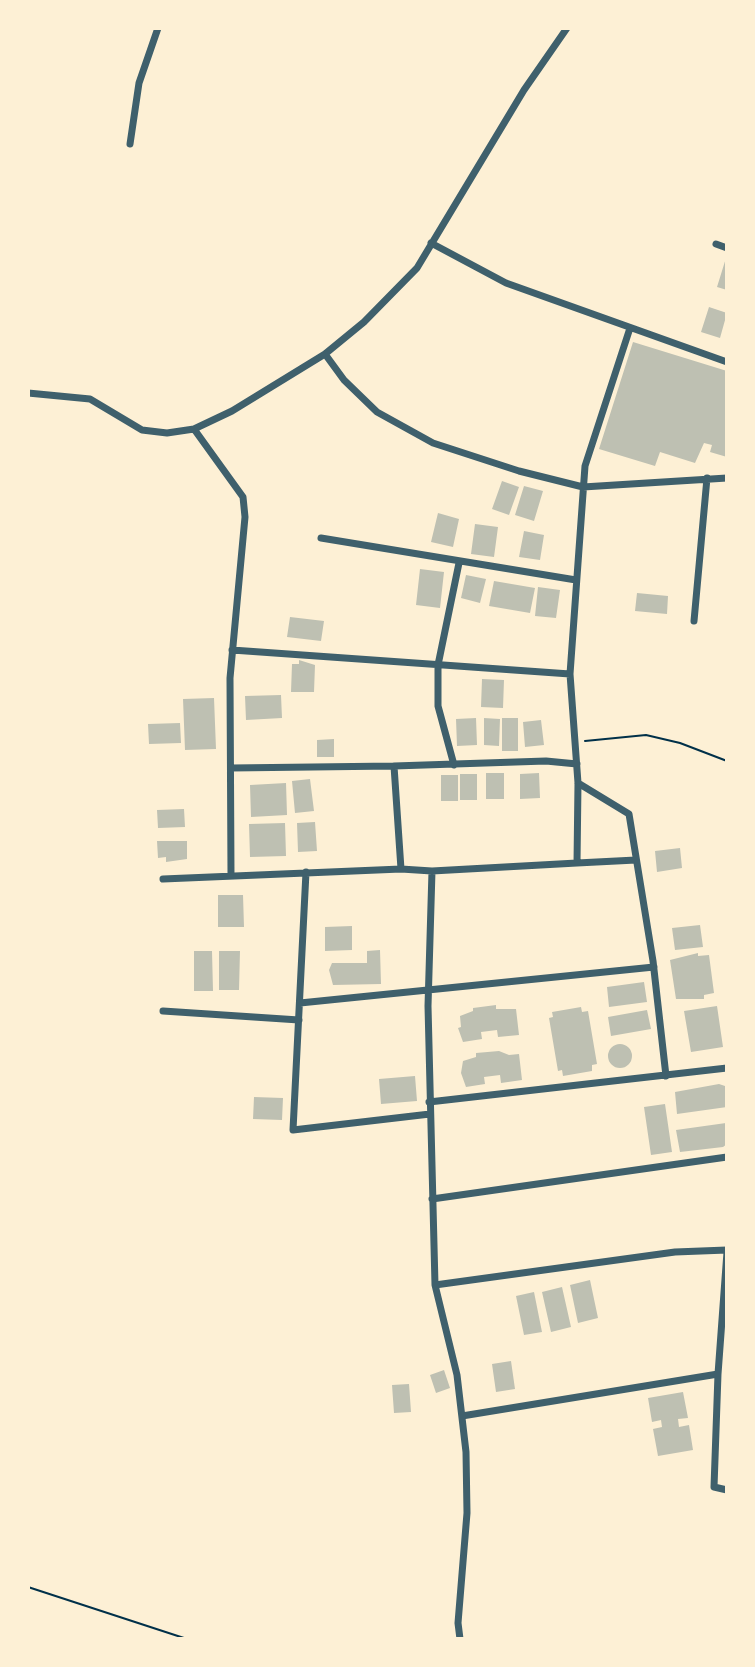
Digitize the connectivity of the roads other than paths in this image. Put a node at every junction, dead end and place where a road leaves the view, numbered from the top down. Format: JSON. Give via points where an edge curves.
{"nodes":[{"id":1,"x":158,"y":28,"type":"edge"},
{"id":2,"x":567,"y":28,"type":"edge"},
{"id":3,"x":130,"y":144,"type":"dead end"},
{"id":4,"x":431,"y":243,"type":"junction"},
{"id":5,"x":716,"y":244,"type":"dead end"},
{"id":6,"x":727,"y":248,"type":"edge"},
{"id":7,"x":630,"y":328,"type":"junction"},
{"id":8,"x":325,"y":354,"type":"junction"},
{"id":9,"x":727,"y":362,"type":"edge"},
{"id":10,"x":28,"y":393,"type":"edge"},
{"id":11,"x":194,"y":429,"type":"junction"},
{"id":12,"x":707,"y":478,"type":"junction"},
{"id":13,"x":727,"y":478,"type":"edge"},
{"id":14,"x":583,"y":487,"type":"junction"},
{"id":15,"x":321,"y":538,"type":"dead end"},
{"id":16,"x":459,"y":563,"type":"junction"},
{"id":17,"x":576,"y":580,"type":"junction"},
{"id":18,"x":694,"y":621,"type":"dead end"},
{"id":19,"x":232,"y":650,"type":"junction"},
{"id":20,"x":438,"y":665,"type":"junction"},
{"id":21,"x":570,"y":674,"type":"junction"},
{"id":22,"x":577,"y":764,"type":"junction"},
{"id":23,"x":454,"y":765,"type":"junction"},
{"id":24,"x":394,"y":766,"type":"junction"},
{"id":25,"x":231,"y":768,"type":"junction"},
{"id":26,"x":578,"y":783,"type":"junction"},
{"id":27,"x":636,"y":860,"type":"junction"},
{"id":28,"x":577,"y":863,"type":"junction"},
{"id":29,"x":401,"y":869,"type":"junction"},
{"id":30,"x":432,"y":871,"type":"junction"},
{"id":31,"x":306,"y":872,"type":"junction"},
{"id":32,"x":231,"y":875,"type":"junction"},
{"id":33,"x":163,"y":879,"type":"dead end"},
{"id":34,"x":654,"y":967,"type":"junction"},
{"id":35,"x":428,"y":990,"type":"junction"},
{"id":36,"x":300,"y":1003,"type":"junction"},
{"id":37,"x":163,"y":1011,"type":"dead end"},
{"id":38,"x":299,"y":1020,"type":"junction"},
{"id":39,"x":727,"y":1068,"type":"edge"},
{"id":40,"x":666,"y":1076,"type":"junction"},
{"id":41,"x":429,"y":1102,"type":"junction"},
{"id":42,"x":430,"y":1114,"type":"junction"},
{"id":43,"x":727,"y":1157,"type":"edge"},
{"id":44,"x":432,"y":1199,"type":"junction"},
{"id":45,"x":727,"y":1251,"type":"edge"},
{"id":46,"x":435,"y":1285,"type":"junction"},
{"id":47,"x":718,"y":1374,"type":"junction"},
{"id":48,"x":462,"y":1416,"type":"junction"},
{"id":49,"x":727,"y":1490,"type":"edge"},
{"id":50,"x":460,"y":1639,"type":"edge"}],
"edges":[{"from":1,"to":3,"type":"street","via":[[139,83]]},
{"from":2,"to":4,"type":"street"},
{"from":4,"to":7,"type":"street","via":[[506,283]]},
{"from":4,"to":8,"type":"street","via":[[417,268]]},
{"from":5,"to":6,"type":"street"},
{"from":7,"to":9,"type":"street"},
{"from":7,"to":14,"type":"street","via":[[585,466]]},
{"from":8,"to":11,"type":"street"},
{"from":8,"to":14,"type":"street","via":[[377,412],[433,443]]},
{"from":10,"to":11,"type":"street","via":[[90,399],[142,430]]},
{"from":11,"to":19,"type":"street","via":[[243,497]]},
{"from":12,"to":13,"type":"street"},
{"from":12,"to":14,"type":"street"},
{"from":12,"to":18,"type":"street"},
{"from":14,"to":17,"type":"street"},
{"from":15,"to":16,"type":"street"},
{"from":16,"to":17,"type":"street"},
{"from":16,"to":20,"type":"street"},
{"from":17,"to":21,"type":"street"},
{"from":19,"to":20,"type":"street"},
{"from":19,"to":25,"type":"street"},
{"from":20,"to":21,"type":"street"},
{"from":20,"to":23,"type":"street","via":[[438,706]]},
{"from":21,"to":22,"type":"street"},
{"from":22,"to":23,"type":"street"},
{"from":22,"to":26,"type":"street"},
{"from":23,"to":24,"type":"street"},
{"from":24,"to":25,"type":"street"},
{"from":24,"to":29,"type":"street"},
{"from":25,"to":32,"type":"street"},
{"from":26,"to":27,"type":"street","via":[[629,814]]},
{"from":26,"to":28,"type":"street"},
{"from":27,"to":28,"type":"street"},
{"from":27,"to":34,"type":"street"},
{"from":28,"to":30,"type":"street"},
{"from":29,"to":30,"type":"street"},
{"from":29,"to":31,"type":"street"},
{"from":30,"to":35,"type":"street"},
{"from":31,"to":32,"type":"street"},
{"from":31,"to":36,"type":"street"},
{"from":32,"to":33,"type":"street"},
{"from":34,"to":35,"type":"street"},
{"from":34,"to":40,"type":"street"},
{"from":35,"to":36,"type":"street"},
{"from":35,"to":41,"type":"street"},
{"from":36,"to":38,"type":"street"},
{"from":37,"to":38,"type":"street"},
{"from":38,"to":42,"type":"street","via":[[293,1130]]},
{"from":39,"to":40,"type":"street"},
{"from":40,"to":41,"type":"street"},
{"from":41,"to":42,"type":"street"},
{"from":42,"to":44,"type":"street"},
{"from":43,"to":44,"type":"street"},
{"from":44,"to":46,"type":"street"},
{"from":45,"to":46,"type":"street","via":[[675,1252]]},
{"from":45,"to":47,"type":"street"},
{"from":46,"to":48,"type":"street"},
{"from":47,"to":48,"type":"street"},
{"from":47,"to":49,"type":"street","via":[[714,1487]]},
{"from":48,"to":50,"type":"street","via":[[467,1513]]}]}
